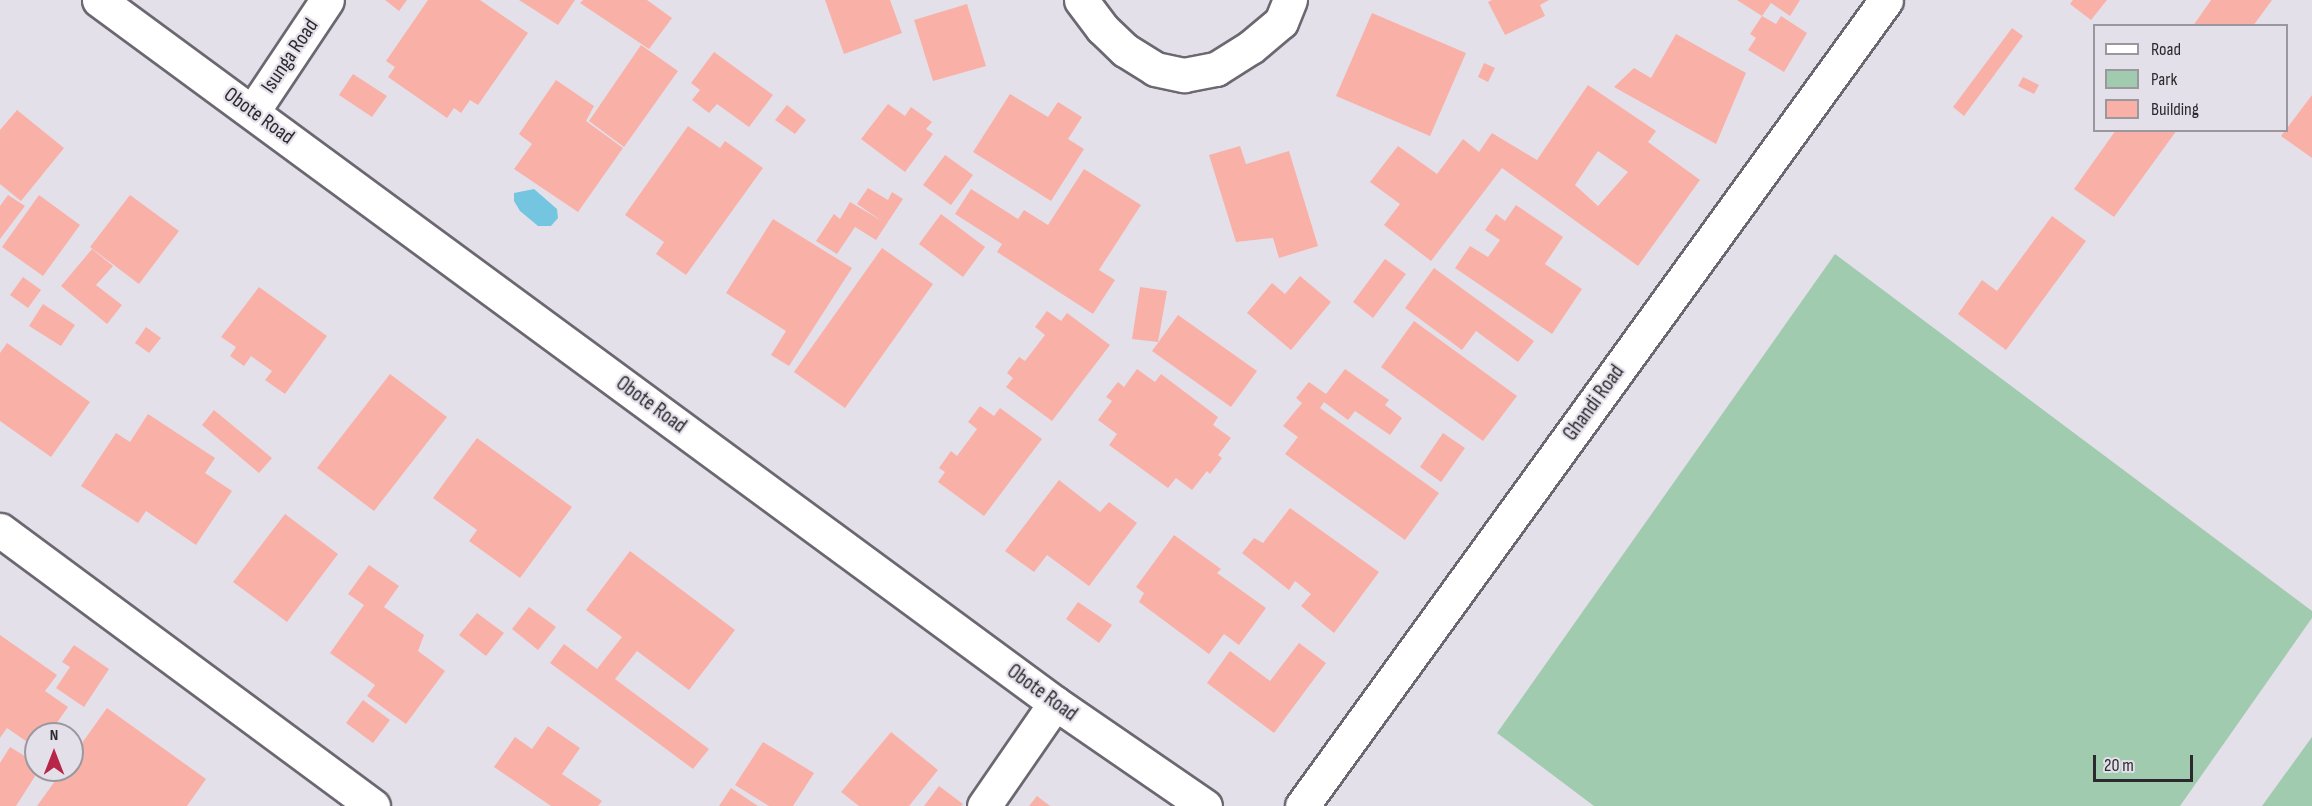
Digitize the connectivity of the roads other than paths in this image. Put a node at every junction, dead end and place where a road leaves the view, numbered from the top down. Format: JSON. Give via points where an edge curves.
{"nodes":[{"id":1,"x":99,"y":0,"type":"edge"},
{"id":2,"x":327,"y":0,"type":"edge"},
{"id":3,"x":1081,"y":0,"type":"edge"},
{"id":4,"x":1290,"y":0,"type":"edge"},
{"id":5,"x":1886,"y":0,"type":"edge"},
{"id":6,"x":253,"y":111,"type":"junction"},
{"id":7,"x":0,"y":530,"type":"edge"},
{"id":8,"x":1055,"y":704,"type":"junction"},
{"id":9,"x":374,"y":806,"type":"edge"},
{"id":10,"x":984,"y":806,"type":"edge"},
{"id":11,"x":1205,"y":806,"type":"edge"},
{"id":12,"x":1302,"y":806,"type":"edge"}],
"edges":[{"from":1,"to":6,"type":"street","name":"Obote Road"},
{"from":2,"to":6,"type":"street","name":"Isunga Road"},
{"from":3,"to":4,"type":"street","via":[[1125,50],[1155,69],[1184,75],[1216,69],[1251,47],[1281,22]]},
{"from":5,"to":12,"type":"street","name":"Ghandi Road"},
{"from":6,"to":8,"type":"street","name":"Obote Road"},
{"from":7,"to":9,"type":"street"},
{"from":8,"to":10,"type":"street"},
{"from":8,"to":11,"type":"street","name":"Obote Road"}]}
